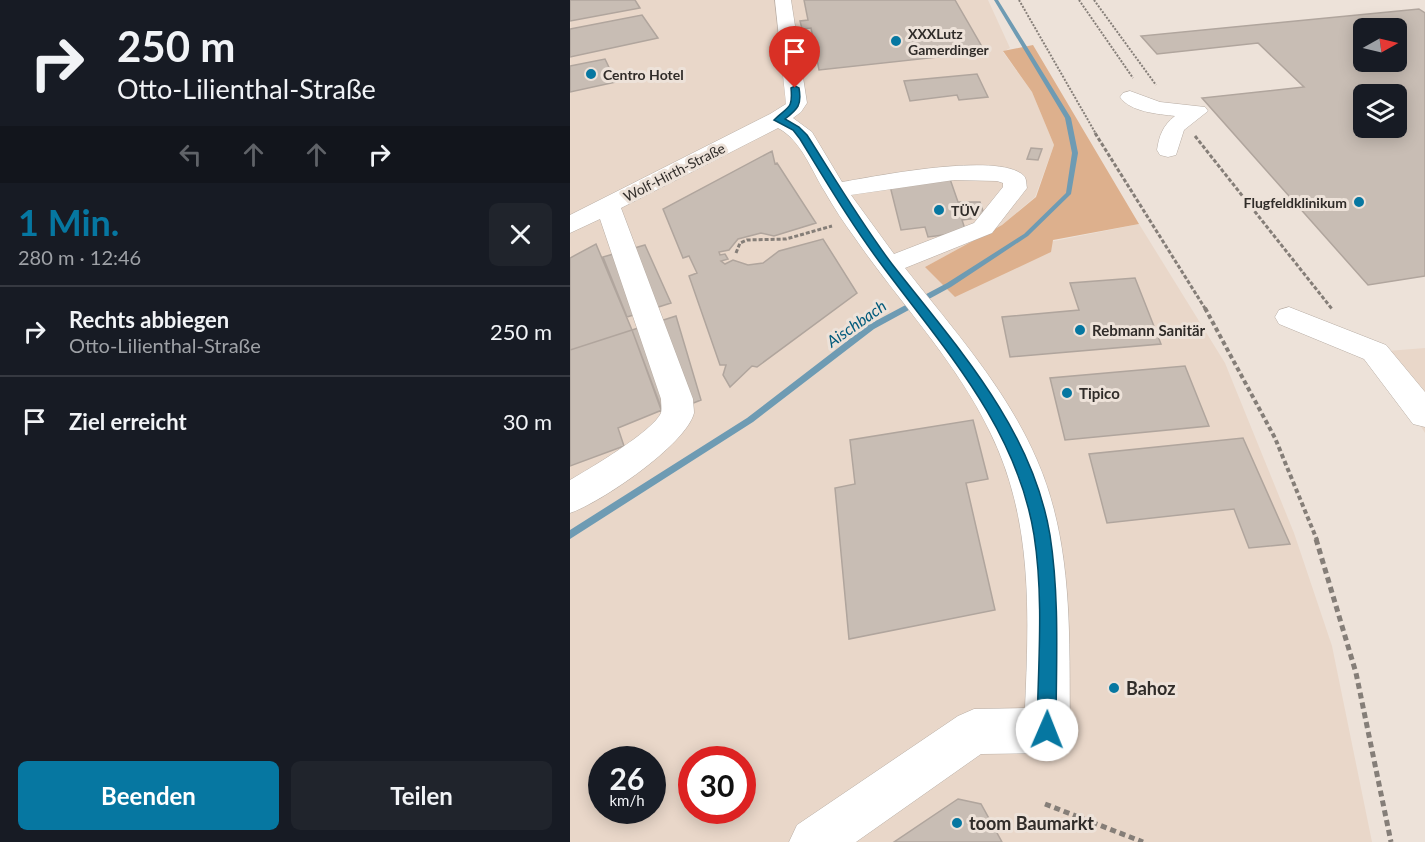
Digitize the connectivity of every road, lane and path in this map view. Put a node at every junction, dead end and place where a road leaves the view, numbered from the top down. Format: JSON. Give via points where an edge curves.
{"nodes":[{"id":1,"x":783,"y":0,"type":"edge"},
{"id":2,"x":1019,"y":0,"type":"edge"},
{"id":3,"x":1079,"y":0,"type":"edge"},
{"id":4,"x":1094,"y":0,"type":"edge"},
{"id":5,"x":1146,"y":84,"type":"dead end"},
{"id":6,"x":1133,"y":89,"type":"joint"},
{"id":7,"x":778,"y":120,"type":"junction"},
{"id":8,"x":1182,"y":120,"type":"junction"},
{"id":9,"x":1168,"y":150,"type":"dead end"},
{"id":10,"x":1017,"y":177,"type":"junction"},
{"id":11,"x":951,"y":183,"type":"dead end"},
{"id":12,"x":891,"y":191,"type":"dead end"},
{"id":13,"x":838,"y":194,"type":"junction"},
{"id":14,"x":608,"y":206,"type":"junction"},
{"id":15,"x":570,"y":225,"type":"edge"},
{"id":16,"x":822,"y":228,"type":"dead end"},
{"id":17,"x":736,"y":253,"type":"dead end"},
{"id":18,"x":888,"y":265,"type":"junction"},
{"id":19,"x":1354,"y":340,"type":"junction"},
{"id":20,"x":1425,"y":405,"type":"edge"},
{"id":21,"x":1425,"y":415,"type":"edge"},
{"id":22,"x":570,"y":498,"type":"edge"},
{"id":23,"x":1045,"y":804,"type":"dead end"},
{"id":24,"x":814,"y":842,"type":"edge"},
{"id":25,"x":1143,"y":842,"type":"edge"},
{"id":26,"x":1391,"y":842,"type":"edge"}],
"edges":[{"from":1,"to":7,"type":"street","via":[[806,87],[794,108]]},
{"from":2,"to":26,"type":"path","via":[[1044,50],[1235,360],[1296,486],[1328,574],[1356,675]]},
{"from":3,"to":6,"type":"path","via":[[1128,74]]},
{"from":4,"to":5,"type":"path","via":[[1157,87]]},
{"from":6,"to":8,"type":"street","via":[[1156,108],[1198,111]]},
{"from":7,"to":13,"type":"street","via":[[804,137]]},
{"from":7,"to":14,"type":"street","name":"Wolf-Hirth-Straße"},
{"from":8,"to":9,"type":"street","via":[[1170,134]]},
{"from":8,"to":19,"type":"path"},
{"from":10,"to":11,"type":"street"},
{"from":10,"to":13,"type":"street","via":[[961,172]]},
{"from":10,"to":18,"type":"street","via":[[983,228]]},
{"from":12,"to":13,"type":"street"},
{"from":13,"to":18,"type":"street"},
{"from":14,"to":15,"type":"street","name":"Wolf-Hirth-Straße"},
{"from":14,"to":22,"type":"street","via":[[677,399],[677,413],[668,428],[608,477]]},
{"from":16,"to":17,"type":"path","via":[[786,238],[747,240],[740,243]]},
{"from":18,"to":24,"type":"street","via":[[976,381],[1003,424],[1031,490],[1042,534],[1047,584],[1047,730],[974,732]]},
{"from":19,"to":20,"type":"street","via":[[1379,348]]},
{"from":19,"to":21,"type":"street","via":[[1289,317],[1375,352]]},
{"from":23,"to":25,"type":"path"}]}
